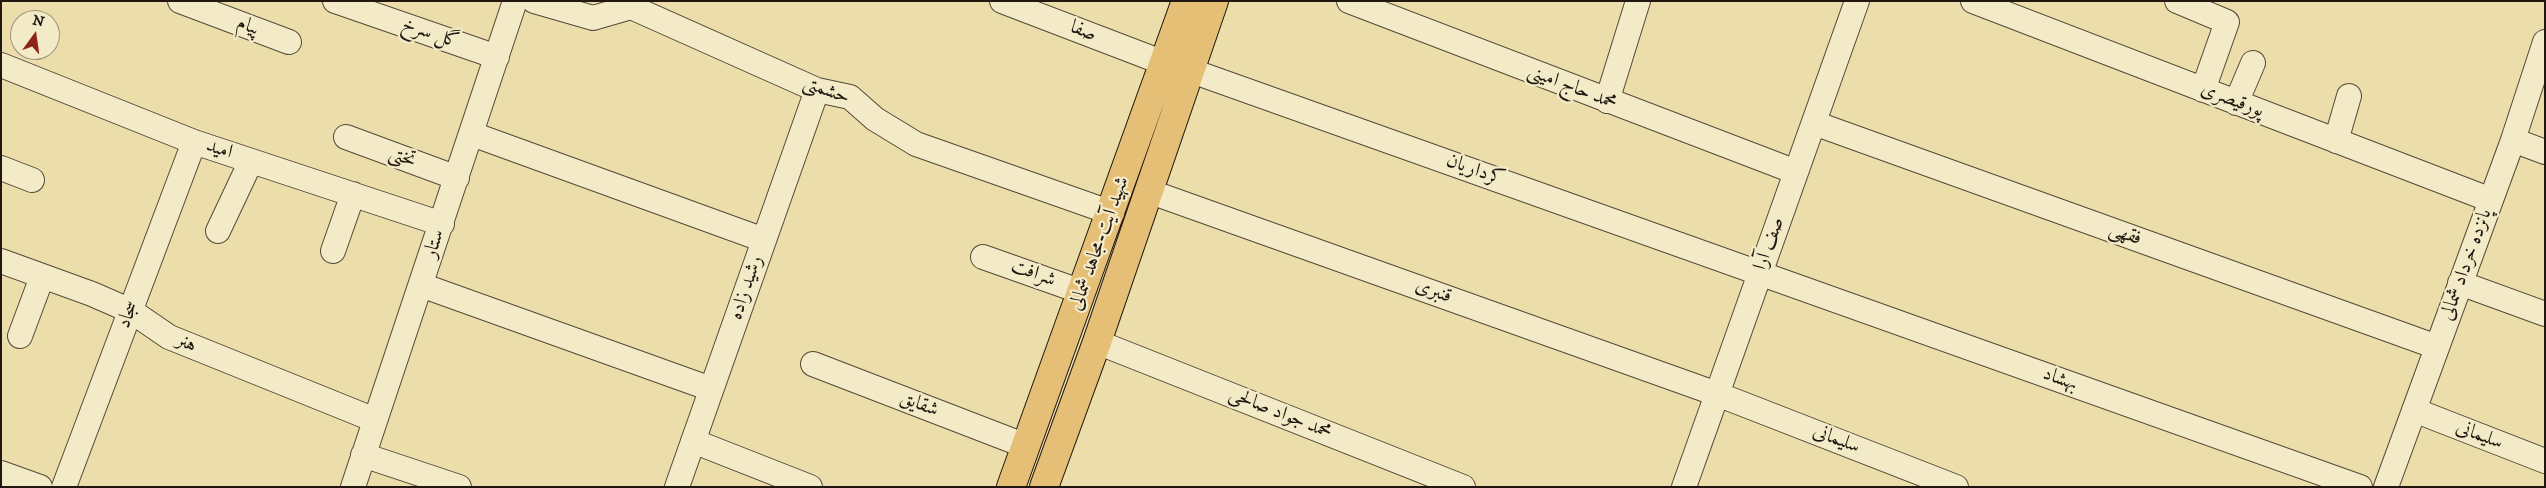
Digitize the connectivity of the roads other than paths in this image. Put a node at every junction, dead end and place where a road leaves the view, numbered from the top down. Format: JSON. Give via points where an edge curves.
{"nodes":[{"id":1,"x":180,"y":1,"type":"edge"},
{"id":2,"x":335,"y":1,"type":"edge"},
{"id":3,"x":515,"y":1,"type":"edge"},
{"id":4,"x":534,"y":1,"type":"edge"},
{"id":5,"x":1002,"y":1,"type":"edge"},
{"id":6,"x":1186,"y":1,"type":"edge"},
{"id":7,"x":1214,"y":1,"type":"edge"},
{"id":8,"x":1349,"y":1,"type":"edge"},
{"id":9,"x":1638,"y":1,"type":"edge"},
{"id":10,"x":1973,"y":1,"type":"edge"},
{"id":11,"x":2178,"y":1,"type":"edge"},
{"id":12,"x":1853,"y":2,"type":"edge"},
{"id":13,"x":289,"y":42,"type":"dead end"},
{"id":14,"x":2545,"y":42,"type":"edge"},
{"id":15,"x":497,"y":57,"type":"junction"},
{"id":16,"x":2253,"y":63,"type":"dead end"},
{"id":17,"x":1,"y":64,"type":"edge"},
{"id":18,"x":1177,"y":66,"type":"junction"},
{"id":19,"x":817,"y":90,"type":"junction"},
{"id":20,"x":2203,"y":90,"type":"junction"},
{"id":21,"x":2349,"y":96,"type":"dead end"},
{"id":22,"x":1606,"y":101,"type":"junction"},
{"id":23,"x":2236,"y":102,"type":"junction"},
{"id":24,"x":1814,"y":123,"type":"junction"},
{"id":25,"x":472,"y":134,"type":"junction"},
{"id":26,"x":346,"y":138,"type":"dead end"},
{"id":27,"x":2513,"y":140,"type":"junction"},
{"id":28,"x":2336,"y":141,"type":"junction"},
{"id":29,"x":194,"y":142,"type":"junction"},
{"id":30,"x":2545,"y":152,"type":"edge"},
{"id":31,"x":251,"y":161,"type":"junction"},
{"id":32,"x":1,"y":168,"type":"edge"},
{"id":33,"x":1796,"y":172,"type":"junction"},
{"id":34,"x":457,"y":178,"type":"junction"},
{"id":35,"x":32,"y":180,"type":"dead end"},
{"id":36,"x":1148,"y":191,"type":"junction"},
{"id":37,"x":353,"y":194,"type":"junction"},
{"id":38,"x":2491,"y":200,"type":"junction"},
{"id":39,"x":1112,"y":213,"type":"junction"},
{"id":40,"x":442,"y":224,"type":"junction"},
{"id":41,"x":218,"y":231,"type":"dead end"},
{"id":42,"x":764,"y":240,"type":"junction"},
{"id":43,"x":333,"y":251,"type":"dead end"},
{"id":44,"x":983,"y":257,"type":"dead end"},
{"id":45,"x":1,"y":261,"type":"edge"},
{"id":46,"x":1760,"y":272,"type":"junction"},
{"id":47,"x":42,"y":277,"type":"junction"},
{"id":48,"x":2460,"y":283,"type":"junction"},
{"id":49,"x":422,"y":285,"type":"junction"},
{"id":50,"x":1082,"y":292,"type":"junction"},
{"id":51,"x":130,"y":311,"type":"junction"},
{"id":52,"x":2545,"y":314,"type":"edge"},
{"id":53,"x":20,"y":336,"type":"dead end"},
{"id":54,"x":1097,"y":342,"type":"junction"},
{"id":55,"x":2437,"y":347,"type":"junction"},
{"id":56,"x":813,"y":364,"type":"dead end"},
{"id":57,"x":712,"y":390,"type":"junction"},
{"id":58,"x":1717,"y":394,"type":"junction"},
{"id":59,"x":2414,"y":410,"type":"junction"},
{"id":60,"x":376,"y":420,"type":"junction"},
{"id":61,"x":693,"y":441,"type":"junction"},
{"id":62,"x":1026,"y":446,"type":"junction"},
{"id":63,"x":363,"y":455,"type":"junction"},
{"id":64,"x":2545,"y":461,"type":"edge"},
{"id":65,"x":1,"y":473,"type":"edge"},
{"id":66,"x":40,"y":487,"type":"edge"},
{"id":67,"x":64,"y":487,"type":"edge"},
{"id":68,"x":352,"y":487,"type":"edge"},
{"id":69,"x":459,"y":487,"type":"edge"},
{"id":70,"x":677,"y":487,"type":"edge"},
{"id":71,"x":810,"y":487,"type":"edge"},
{"id":72,"x":1011,"y":487,"type":"edge"},
{"id":73,"x":1044,"y":487,"type":"edge"},
{"id":74,"x":1463,"y":487,"type":"edge"},
{"id":75,"x":1684,"y":487,"type":"edge"},
{"id":76,"x":1956,"y":487,"type":"edge"},
{"id":77,"x":2360,"y":487,"type":"edge"},
{"id":78,"x":2386,"y":487,"type":"edge"}],
"edges":[{"from":1,"to":13,"type":"street","name":"پیام"},
{"from":2,"to":15,"type":"street","name":"گل سرخ"},
{"from":3,"to":15,"type":"street","name":"ستار"},
{"from":4,"to":19,"type":"street","name":"حشمتی","via":[[593,18],[631,8]]},
{"from":5,"to":18,"type":"street","name":"صفا"},
{"from":6,"to":18,"type":"main road","name":"شهید آیت-مجاهد شمالی"},
{"from":7,"to":18,"type":"main road","name":"شهید آیت-مجاهد شمالی"},
{"from":8,"to":22,"type":"street","name":"محمد حاج امینی"},
{"from":9,"to":22,"type":"street"},
{"from":10,"to":20,"type":"street","name":"پورقیصری"},
{"from":11,"to":20,"type":"street","via":[[2227,22]]},
{"from":12,"to":24,"type":"street","name":"صف آرا"},
{"from":14,"to":27,"type":"street","name":"پانزده خرداد شمالی"},
{"from":15,"to":25,"type":"street","name":"ستار"},
{"from":16,"to":23,"type":"street"},
{"from":17,"to":29,"type":"street","name":"امید"},
{"from":18,"to":36,"type":"main road","name":"شهید آیت-مجاهد شمالی"},
{"from":18,"to":39,"type":"main road","name":"شهید آیت-مجاهد شمالی"},
{"from":18,"to":46,"type":"street","name":"کرداریان"},
{"from":19,"to":39,"type":"street","name":"حشمتی","via":[[850,96],[875,119],[916,144]]},
{"from":19,"to":42,"type":"street","name":"رشید زاده"},
{"from":20,"to":23,"type":"street","name":"پورقیصری"},
{"from":21,"to":28,"type":"street"},
{"from":22,"to":33,"type":"street","name":"محمد حاج امینی"},
{"from":23,"to":28,"type":"street","name":"پورقیصری"},
{"from":24,"to":33,"type":"street","name":"صف آرا"},
{"from":24,"to":55,"type":"street","name":"فقهی"},
{"from":25,"to":34,"type":"street","name":"ستار"},
{"from":25,"to":42,"type":"street"},
{"from":26,"to":34,"type":"street","name":"تختی"},
{"from":27,"to":30,"type":"street"},
{"from":27,"to":38,"type":"street","name":"پانزده خرداد شمالی"},
{"from":28,"to":38,"type":"street","name":"پورقیصری"},
{"from":29,"to":31,"type":"street","name":"امید"},
{"from":29,"to":51,"type":"street","name":"سجاد"},
{"from":31,"to":37,"type":"street","name":"امید"},
{"from":31,"to":41,"type":"street"},
{"from":32,"to":35,"type":"street"},
{"from":33,"to":46,"type":"street","name":"صف آرا"},
{"from":34,"to":40,"type":"street","name":"ستار"},
{"from":36,"to":54,"type":"main road","name":"شهید آیت-مجاهد شمالی"},
{"from":36,"to":58,"type":"street","name":"قنبری"},
{"from":37,"to":40,"type":"street","name":"امید"},
{"from":37,"to":43,"type":"street"},
{"from":38,"to":48,"type":"street","name":"پانزده خرداد شمالی"},
{"from":39,"to":50,"type":"main road","name":"شهید آیت-مجاهد شمالی"},
{"from":40,"to":49,"type":"street","name":"ستار"},
{"from":42,"to":57,"type":"street","name":"رشید زاده"},
{"from":44,"to":50,"type":"street","name":"شرافت"},
{"from":45,"to":47,"type":"street","name":"هنر"},
{"from":46,"to":58,"type":"street","name":"صف آرا"},
{"from":46,"to":77,"type":"street","name":"بهشاد"},
{"from":47,"to":51,"type":"street","name":"هنر"},
{"from":47,"to":53,"type":"street"},
{"from":48,"to":52,"type":"street"},
{"from":48,"to":55,"type":"street","name":"پانزده خرداد شمالی"},
{"from":49,"to":57,"type":"street"},
{"from":49,"to":60,"type":"street","name":"ستار"},
{"from":50,"to":62,"type":"main road","name":"شهید آیت-مجاهد شمالی"},
{"from":51,"to":60,"type":"street","name":"هنر","via":[[169,337]]},
{"from":51,"to":67,"type":"street","name":"سجاد"},
{"from":54,"to":73,"type":"main road","name":"شهید آیت-مجاهد شمالی"},
{"from":54,"to":74,"type":"street","name":"محمد جواد صالحی"},
{"from":55,"to":59,"type":"street","name":"پانزده خرداد شمالی"},
{"from":56,"to":62,"type":"street","name":"شقایق"},
{"from":57,"to":61,"type":"street","name":"رشید زاده"},
{"from":58,"to":75,"type":"street","name":"صف آرا"},
{"from":58,"to":76,"type":"street","name":"سلیمانی"},
{"from":59,"to":64,"type":"street","name":"سلیمانی"},
{"from":59,"to":78,"type":"street","name":"پانزده خرداد شمالی"},
{"from":60,"to":63,"type":"street","name":"ستار"},
{"from":61,"to":70,"type":"street","name":"رشید زاده"},
{"from":61,"to":71,"type":"street"},
{"from":62,"to":72,"type":"main road","name":"شهید آیت-مجاهد شمالی"},
{"from":63,"to":68,"type":"street","name":"ستار"},
{"from":63,"to":69,"type":"street"},
{"from":65,"to":66,"type":"street"}]}
